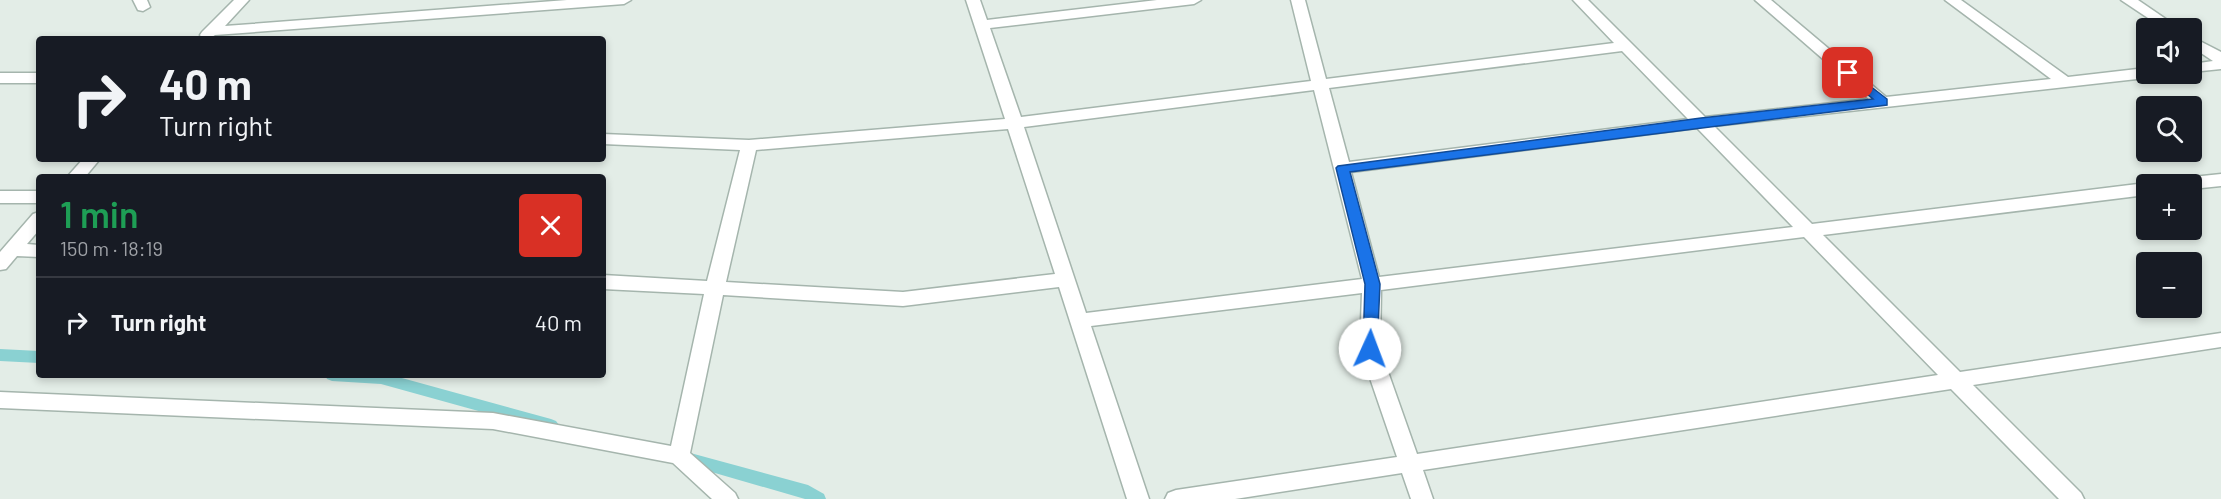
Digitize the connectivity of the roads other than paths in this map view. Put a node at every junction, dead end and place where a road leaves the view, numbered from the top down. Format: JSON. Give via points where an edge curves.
{"nodes":[{"id":1,"x":242,"y":0,"type":"edge"},
{"id":2,"x":451,"y":0,"type":"edge"},
{"id":3,"x":624,"y":0,"type":"edge"},
{"id":4,"x":973,"y":0,"type":"edge"},
{"id":5,"x":1194,"y":0,"type":"edge"},
{"id":6,"x":1298,"y":0,"type":"edge"},
{"id":7,"x":1580,"y":0,"type":"edge"},
{"id":8,"x":1762,"y":0,"type":"edge"},
{"id":9,"x":1952,"y":0,"type":"edge"},
{"id":10,"x":2128,"y":0,"type":"edge"},
{"id":11,"x":444,"y":14,"type":"junction"},
{"id":12,"x":2156,"y":18,"type":"edge"},
{"id":13,"x":981,"y":25,"type":"junction"},
{"id":14,"x":208,"y":35,"type":"edge"},
{"id":15,"x":1626,"y":46,"type":"junction"},
{"id":16,"x":2202,"y":47,"type":"edge"},
{"id":17,"x":2221,"y":59,"type":"edge"},
{"id":18,"x":2221,"y":64,"type":"edge"},
{"id":19,"x":2202,"y":67,"type":"edge"},
{"id":20,"x":2136,"y":74,"type":"edge"},
{"id":21,"x":0,"y":78,"type":"edge"},
{"id":22,"x":36,"y":78,"type":"edge"},
{"id":23,"x":2065,"y":82,"type":"junction"},
{"id":24,"x":1321,"y":86,"type":"junction"},
{"id":25,"x":1883,"y":102,"type":"junction"},
{"id":26,"x":1701,"y":122,"type":"junction"},
{"id":27,"x":1016,"y":123,"type":"junction"},
{"id":28,"x":606,"y":139,"type":"edge"},
{"id":29,"x":749,"y":145,"type":"junction"},
{"id":30,"x":89,"y":162,"type":"edge"},
{"id":31,"x":1342,"y":168,"type":"junction"},
{"id":32,"x":78,"y":174,"type":"edge"},
{"id":33,"x":2221,"y":180,"type":"edge"},
{"id":34,"x":2202,"y":182,"type":"edge"},
{"id":35,"x":2136,"y":190,"type":"edge"},
{"id":36,"x":0,"y":197,"type":"edge"},
{"id":37,"x":36,"y":197,"type":"edge"},
{"id":38,"x":36,"y":221,"type":"edge"},
{"id":39,"x":1809,"y":231,"type":"junction"},
{"id":40,"x":12,"y":249,"type":"junction"},
{"id":41,"x":36,"y":250,"type":"edge"},
{"id":42,"x":0,"y":264,"type":"edge"},
{"id":43,"x":1064,"y":280,"type":"junction"},
{"id":44,"x":606,"y":282,"type":"edge"},
{"id":45,"x":1372,"y":284,"type":"junction"},
{"id":46,"x":715,"y":288,"type":"junction"},
{"id":47,"x":1078,"y":321,"type":"junction"},
{"id":48,"x":2221,"y":340,"type":"edge"},
{"id":49,"x":1959,"y":381,"type":"junction"},
{"id":50,"x":0,"y":400,"type":"edge"},
{"id":51,"x":679,"y":456,"type":"junction"},
{"id":52,"x":1410,"y":463,"type":"junction"},
{"id":53,"x":727,"y":499,"type":"edge"},
{"id":54,"x":1138,"y":499,"type":"edge"},
{"id":55,"x":1176,"y":499,"type":"edge"},
{"id":56,"x":1422,"y":499,"type":"edge"},
{"id":57,"x":2073,"y":499,"type":"edge"}],
"edges":[{"from":1,"to":14,"type":"street"},
{"from":2,"to":11,"type":"street"},
{"from":3,"to":11,"type":"street"},
{"from":4,"to":13,"type":"street"},
{"from":5,"to":13,"type":"street"},
{"from":6,"to":24,"type":"street"},
{"from":7,"to":15,"type":"street"},
{"from":8,"to":25,"type":"street"},
{"from":9,"to":23,"type":"street"},
{"from":10,"to":12,"type":"street"},
{"from":11,"to":14,"type":"street"},
{"from":13,"to":27,"type":"street"},
{"from":15,"to":24,"type":"street"},
{"from":15,"to":26,"type":"street"},
{"from":16,"to":17,"type":"street"},
{"from":18,"to":19,"type":"street"},
{"from":20,"to":23,"type":"street"},
{"from":21,"to":22,"type":"street"},
{"from":23,"to":25,"type":"street"},
{"from":24,"to":27,"type":"street"},
{"from":24,"to":31,"type":"street"},
{"from":25,"to":26,"type":"street"},
{"from":26,"to":31,"type":"street"},
{"from":26,"to":39,"type":"street"},
{"from":27,"to":29,"type":"street"},
{"from":27,"to":43,"type":"street"},
{"from":28,"to":29,"type":"street"},
{"from":29,"to":46,"type":"street"},
{"from":30,"to":32,"type":"street"},
{"from":31,"to":45,"type":"street"},
{"from":33,"to":34,"type":"street"},
{"from":35,"to":39,"type":"street"},
{"from":36,"to":37,"type":"street"},
{"from":38,"to":40,"type":"street"},
{"from":39,"to":45,"type":"street"},
{"from":39,"to":49,"type":"street"},
{"from":40,"to":41,"type":"street"},
{"from":40,"to":42,"type":"street"},
{"from":43,"to":46,"type":"street","via":[[903,299]]},
{"from":43,"to":47,"type":"street"},
{"from":44,"to":46,"type":"street"},
{"from":45,"to":47,"type":"street"},
{"from":45,"to":52,"type":"street","via":[[1370,349]]},
{"from":46,"to":51,"type":"street"},
{"from":47,"to":54,"type":"street"},
{"from":48,"to":49,"type":"street"},
{"from":49,"to":52,"type":"street"},
{"from":49,"to":57,"type":"street"},
{"from":50,"to":51,"type":"street","via":[[493,421]]},
{"from":51,"to":53,"type":"street"},
{"from":52,"to":55,"type":"street"},
{"from":52,"to":56,"type":"street"}]}
